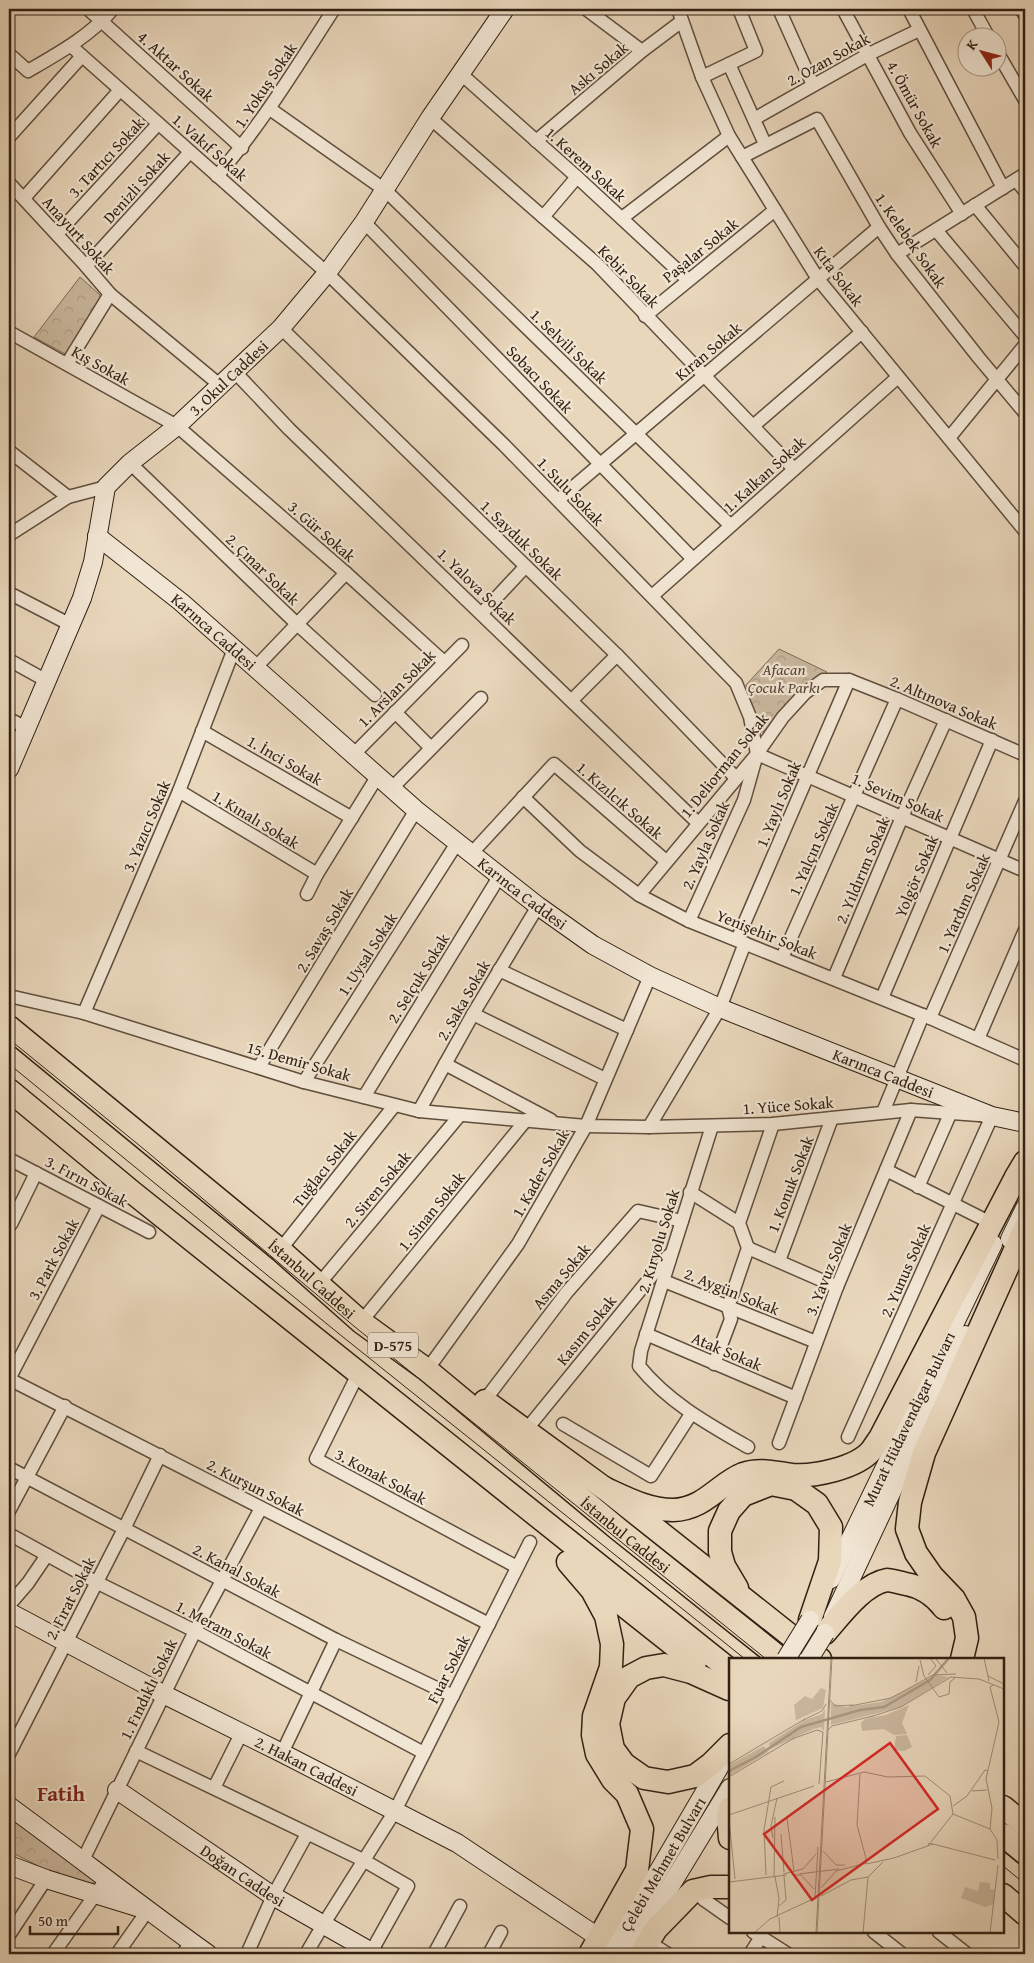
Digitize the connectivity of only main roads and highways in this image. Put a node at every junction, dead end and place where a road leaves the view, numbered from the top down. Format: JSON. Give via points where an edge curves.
{"nodes":[{"id":1,"x":505,"y":9,"type":"edge"},
{"id":2,"x":97,"y":536,"type":"junction"},
{"id":3,"x":9,"y":769,"type":"edge"},
{"id":4,"x":9,"y":1027,"type":"edge"},
{"id":5,"x":9,"y":1090,"type":"edge"},
{"id":6,"x":1025,"y":1123,"type":"edge"},
{"id":7,"x":1025,"y":1162,"type":"edge"},
{"id":8,"x":1025,"y":1176,"type":"edge"},
{"id":9,"x":1025,"y":1208,"type":"edge"},
{"id":10,"x":1025,"y":1228,"type":"edge"},
{"id":11,"x":427,"y":1370,"type":"junction"},
{"id":12,"x":604,"y":1488,"type":"junction"},
{"id":13,"x":528,"y":1508,"type":"junction"},
{"id":14,"x":568,"y":1562,"type":"junction"},
{"id":15,"x":750,"y":1604,"type":"junction"},
{"id":16,"x":9,"y":1612,"type":"edge"},
{"id":17,"x":818,"y":1627,"type":"junction"},
{"id":18,"x":780,"y":1658,"type":"edge"},
{"id":19,"x":787,"y":1658,"type":"edge"},
{"id":20,"x":809,"y":1658,"type":"edge"},
{"id":21,"x":819,"y":1658,"type":"edge"},
{"id":22,"x":949,"y":1658,"type":"edge"},
{"id":23,"x":962,"y":1658,"type":"edge"},
{"id":24,"x":729,"y":1682,"type":"edge"},
{"id":25,"x":729,"y":1682,"type":"edge"},
{"id":26,"x":729,"y":1683,"type":"edge"},
{"id":27,"x":729,"y":1746,"type":"edge"},
{"id":28,"x":729,"y":1751,"type":"edge"},
{"id":29,"x":117,"y":1790,"type":"road end"},
{"id":30,"x":729,"y":1790,"type":"edge"},
{"id":31,"x":9,"y":1806,"type":"edge"},
{"id":32,"x":1004,"y":1808,"type":"edge"},
{"id":33,"x":729,"y":1812,"type":"edge"},
{"id":34,"x":1025,"y":1824,"type":"edge"},
{"id":35,"x":729,"y":1827,"type":"edge"},
{"id":36,"x":1004,"y":1836,"type":"edge"},
{"id":37,"x":1025,"y":1852,"type":"edge"},
{"id":38,"x":9,"y":1864,"type":"edge"},
{"id":39,"x":729,"y":1886,"type":"edge"},
{"id":40,"x":148,"y":1910,"type":"junction"},
{"id":41,"x":593,"y":1945,"type":"edge"},
{"id":42,"x":187,"y":1948,"type":"edge"},
{"id":43,"x":646,"y":1949,"type":"edge"},
{"id":44,"x":208,"y":1954,"type":"edge"},
{"id":45,"x":372,"y":1954,"type":"edge"},
{"id":46,"x":610,"y":1954,"type":"edge"},
{"id":47,"x":629,"y":1954,"type":"edge"}],
"edges":[{"from":1,"to":2,"type":"main road","name":"3. Okul Caddesi","via":[[327,273],[280,328],[221,386],[106,487]]},
{"from":2,"to":3,"type":"main road","via":[[82,598]]},
{"from":2,"to":6,"type":"main road","name":"Karınca Caddesi","via":[[181,602],[416,810],[499,877],[593,945],[720,1008],[992,1116]]},
{"from":4,"to":11,"type":"highway","name":"İstanbul Caddesi","number":"D-575","via":[[280,1250],[361,1322]]},
{"from":5,"to":13,"type":"highway"},
{"from":7,"to":12,"type":"highway","via":[[870,1452],[850,1464],[825,1472],[793,1475],[771,1470],[743,1474],[699,1504],[674,1510],[632,1501]]},
{"from":8,"to":17,"type":"main road","name":"Murat Hüdavendigar Bulvarı"},
{"from":9,"to":17,"type":"main road","name":"Murat Hüdavendigar Bulvarı"},
{"from":10,"to":23,"type":"highway","via":[[924,1453],[910,1502],[907,1529],[916,1553],[954,1599],[964,1617],[967,1638]]},
{"from":11,"to":12,"type":"highway","via":[[485,1400]]},
{"from":11,"to":18,"type":"highway","name":"İstanbul Caddesi","number":"D-575","via":[[633,1542]]},
{"from":12,"to":15,"type":"highway"},
{"from":13,"to":14,"type":"highway"},
{"from":13,"to":24,"type":"highway"},
{"from":14,"to":25,"type":"highway"},
{"from":14,"to":41,"type":"highway","via":[[592,1590],[606,1616],[612,1644],[612,1667],[594,1716],[593,1735],[598,1754],[613,1780],[626,1794],[642,1828],[637,1870]]},
{"from":15,"to":17,"type":"highway","via":[[733,1584],[724,1566],[720,1531],[729,1511],[743,1494],[771,1484],[796,1489],[817,1504],[831,1527],[830,1561]]},
{"from":15,"to":21,"type":"highway"},
{"from":16,"to":41,"type":"main road","name":"2. Hakan Caddesi","via":[[457,1843]]},
{"from":17,"to":19,"type":"main road","name":"Murat Hüdavendigar Bulvarı","bridge":true},
{"from":17,"to":20,"type":"main road","name":"Murat Hüdavendigar Bulvarı","bridge":true},
{"from":17,"to":22,"type":"highway","via":[[868,1588],[887,1580],[919,1586],[938,1600],[950,1617],[954,1636]]},
{"from":26,"to":27,"type":"highway","via":[[664,1664],[646,1668],[629,1678],[614,1698],[608,1724],[613,1749],[624,1764],[644,1778],[660,1781],[695,1776]]},
{"from":28,"to":46,"type":"main road","name":"Çelebi Mehmet Bulvarı"},
{"from":29,"to":45,"type":"main road","name":"Doğan Caddesi","via":[[273,1896]]},
{"from":30,"to":47,"type":"main road","name":"Çelebi Mehmet Bulvarı"},
{"from":31,"to":40,"type":"main road"},
{"from":32,"to":34,"type":"highway"},
{"from":33,"to":35,"type":"highway"},
{"from":36,"to":37,"type":"highway"},
{"from":38,"to":40,"type":"main road","via":[[46,1880]]},
{"from":39,"to":43,"type":"highway","via":[[693,1891],[656,1929]]},
{"from":40,"to":42,"type":"main road"},
{"from":42,"to":44,"type":"main road"}]}
